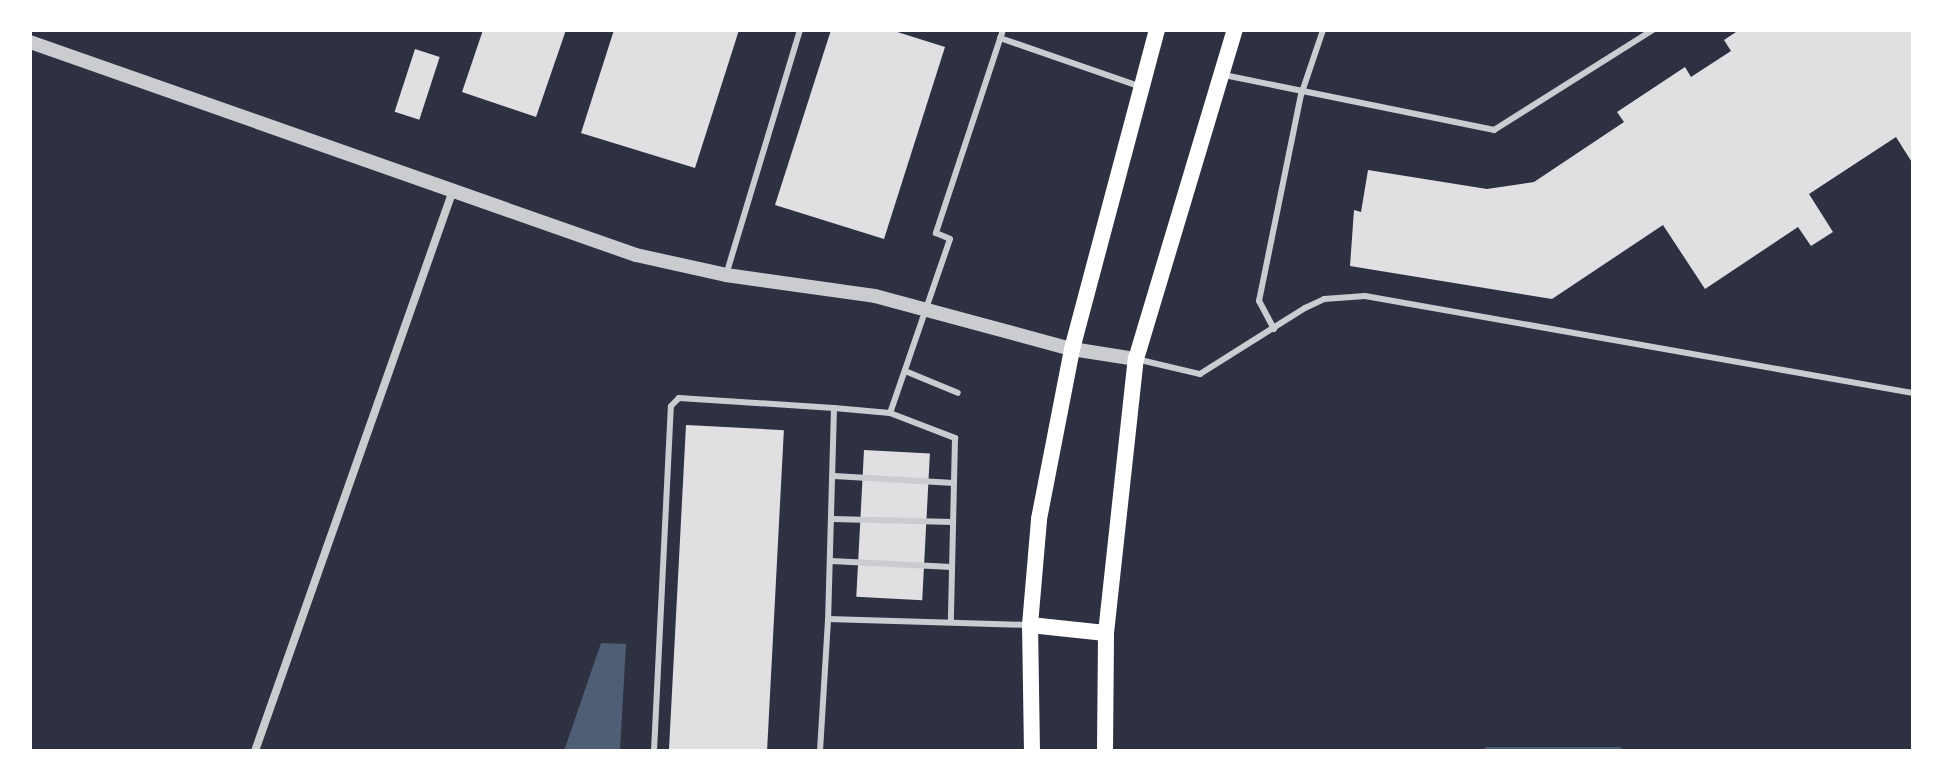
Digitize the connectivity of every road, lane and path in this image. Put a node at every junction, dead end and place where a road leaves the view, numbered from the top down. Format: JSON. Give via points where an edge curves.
{"nodes":[{"id":1,"x":800,"y":30,"type":"edge"},
{"id":2,"x":1157,"y":30,"type":"edge"},
{"id":3,"x":1235,"y":30,"type":"edge"},
{"id":4,"x":1323,"y":30,"type":"edge"},
{"id":5,"x":1653,"y":30,"type":"edge"},
{"id":6,"x":1002,"y":34,"type":"edge"},
{"id":7,"x":30,"y":42,"type":"edge"},
{"id":8,"x":1223,"y":75,"type":"junction"},
{"id":9,"x":1143,"y":87,"type":"junction"},
{"id":10,"x":1301,"y":95,"type":"junction"},
{"id":11,"x":452,"y":193,"type":"junction"},
{"id":12,"x":726,"y":275,"type":"junction"},
{"id":13,"x":925,"y":309,"type":"junction"},
{"id":14,"x":1274,"y":329,"type":"junction"},
{"id":15,"x":1072,"y":349,"type":"junction"},
{"id":16,"x":1136,"y":359,"type":"junction"},
{"id":17,"x":905,"y":371,"type":"junction"},
{"id":18,"x":958,"y":393,"type":"dead end"},
{"id":19,"x":1913,"y":393,"type":"edge"},
{"id":20,"x":834,"y":408,"type":"junction"},
{"id":21,"x":890,"y":413,"type":"junction"},
{"id":22,"x":834,"y":476,"type":"junction"},
{"id":23,"x":954,"y":483,"type":"junction"},
{"id":24,"x":832,"y":519,"type":"junction"},
{"id":25,"x":953,"y":522,"type":"junction"},
{"id":26,"x":831,"y":561,"type":"junction"},
{"id":27,"x":952,"y":567,"type":"junction"},
{"id":28,"x":828,"y":619,"type":"junction"},
{"id":29,"x":951,"y":621,"type":"junction"},
{"id":30,"x":1030,"y":625,"type":"junction"},
{"id":31,"x":1106,"y":633,"type":"junction"},
{"id":32,"x":255,"y":751,"type":"edge"},
{"id":33,"x":654,"y":751,"type":"edge"},
{"id":34,"x":820,"y":751,"type":"edge"},
{"id":35,"x":1032,"y":751,"type":"edge"},
{"id":36,"x":1105,"y":751,"type":"edge"}],
"edges":[{"from":1,"to":12,"type":"lane"},
{"from":2,"to":9,"type":"main road"},
{"from":3,"to":8,"type":"main road"},
{"from":4,"to":10,"type":"lane"},
{"from":5,"to":10,"type":"lane","via":[[1502,129]]},
{"from":6,"to":9,"type":"lane"},
{"from":6,"to":13,"type":"lane","via":[[936,233],[950,239]]},
{"from":7,"to":11,"type":"street"},
{"from":8,"to":10,"type":"lane"},
{"from":8,"to":16,"type":"main road"},
{"from":9,"to":15,"type":"main road"},
{"from":10,"to":14,"type":"lane","via":[[1259,301]]},
{"from":11,"to":12,"type":"street","via":[[636,255]]},
{"from":11,"to":32,"type":"street"},
{"from":12,"to":13,"type":"street","via":[[875,296]]},
{"from":13,"to":15,"type":"street"},
{"from":13,"to":17,"type":"lane"},
{"from":14,"to":16,"type":"lane","via":[[1200,374]]},
{"from":14,"to":19,"type":"lane","via":[[1324,299],[1365,296]]},
{"from":15,"to":16,"type":"street"},
{"from":15,"to":30,"type":"main road","via":[[1039,519]]},
{"from":16,"to":31,"type":"main road"},
{"from":17,"to":18,"type":"lane"},
{"from":17,"to":21,"type":"lane"},
{"from":20,"to":21,"type":"lane"},
{"from":20,"to":22,"type":"lane"},
{"from":20,"to":33,"type":"lane","via":[[679,398],[671,406]]},
{"from":21,"to":23,"type":"lane","via":[[955,438]]},
{"from":22,"to":23,"type":"lane"},
{"from":22,"to":24,"type":"lane"},
{"from":23,"to":25,"type":"lane"},
{"from":24,"to":25,"type":"lane"},
{"from":24,"to":26,"type":"lane"},
{"from":25,"to":27,"type":"lane"},
{"from":26,"to":27,"type":"lane"},
{"from":26,"to":28,"type":"lane"},
{"from":27,"to":29,"type":"lane"},
{"from":28,"to":29,"type":"lane"},
{"from":28,"to":34,"type":"lane"},
{"from":29,"to":30,"type":"lane"},
{"from":30,"to":31,"type":"main road"},
{"from":30,"to":35,"type":"main road"},
{"from":31,"to":36,"type":"main road"}]}
